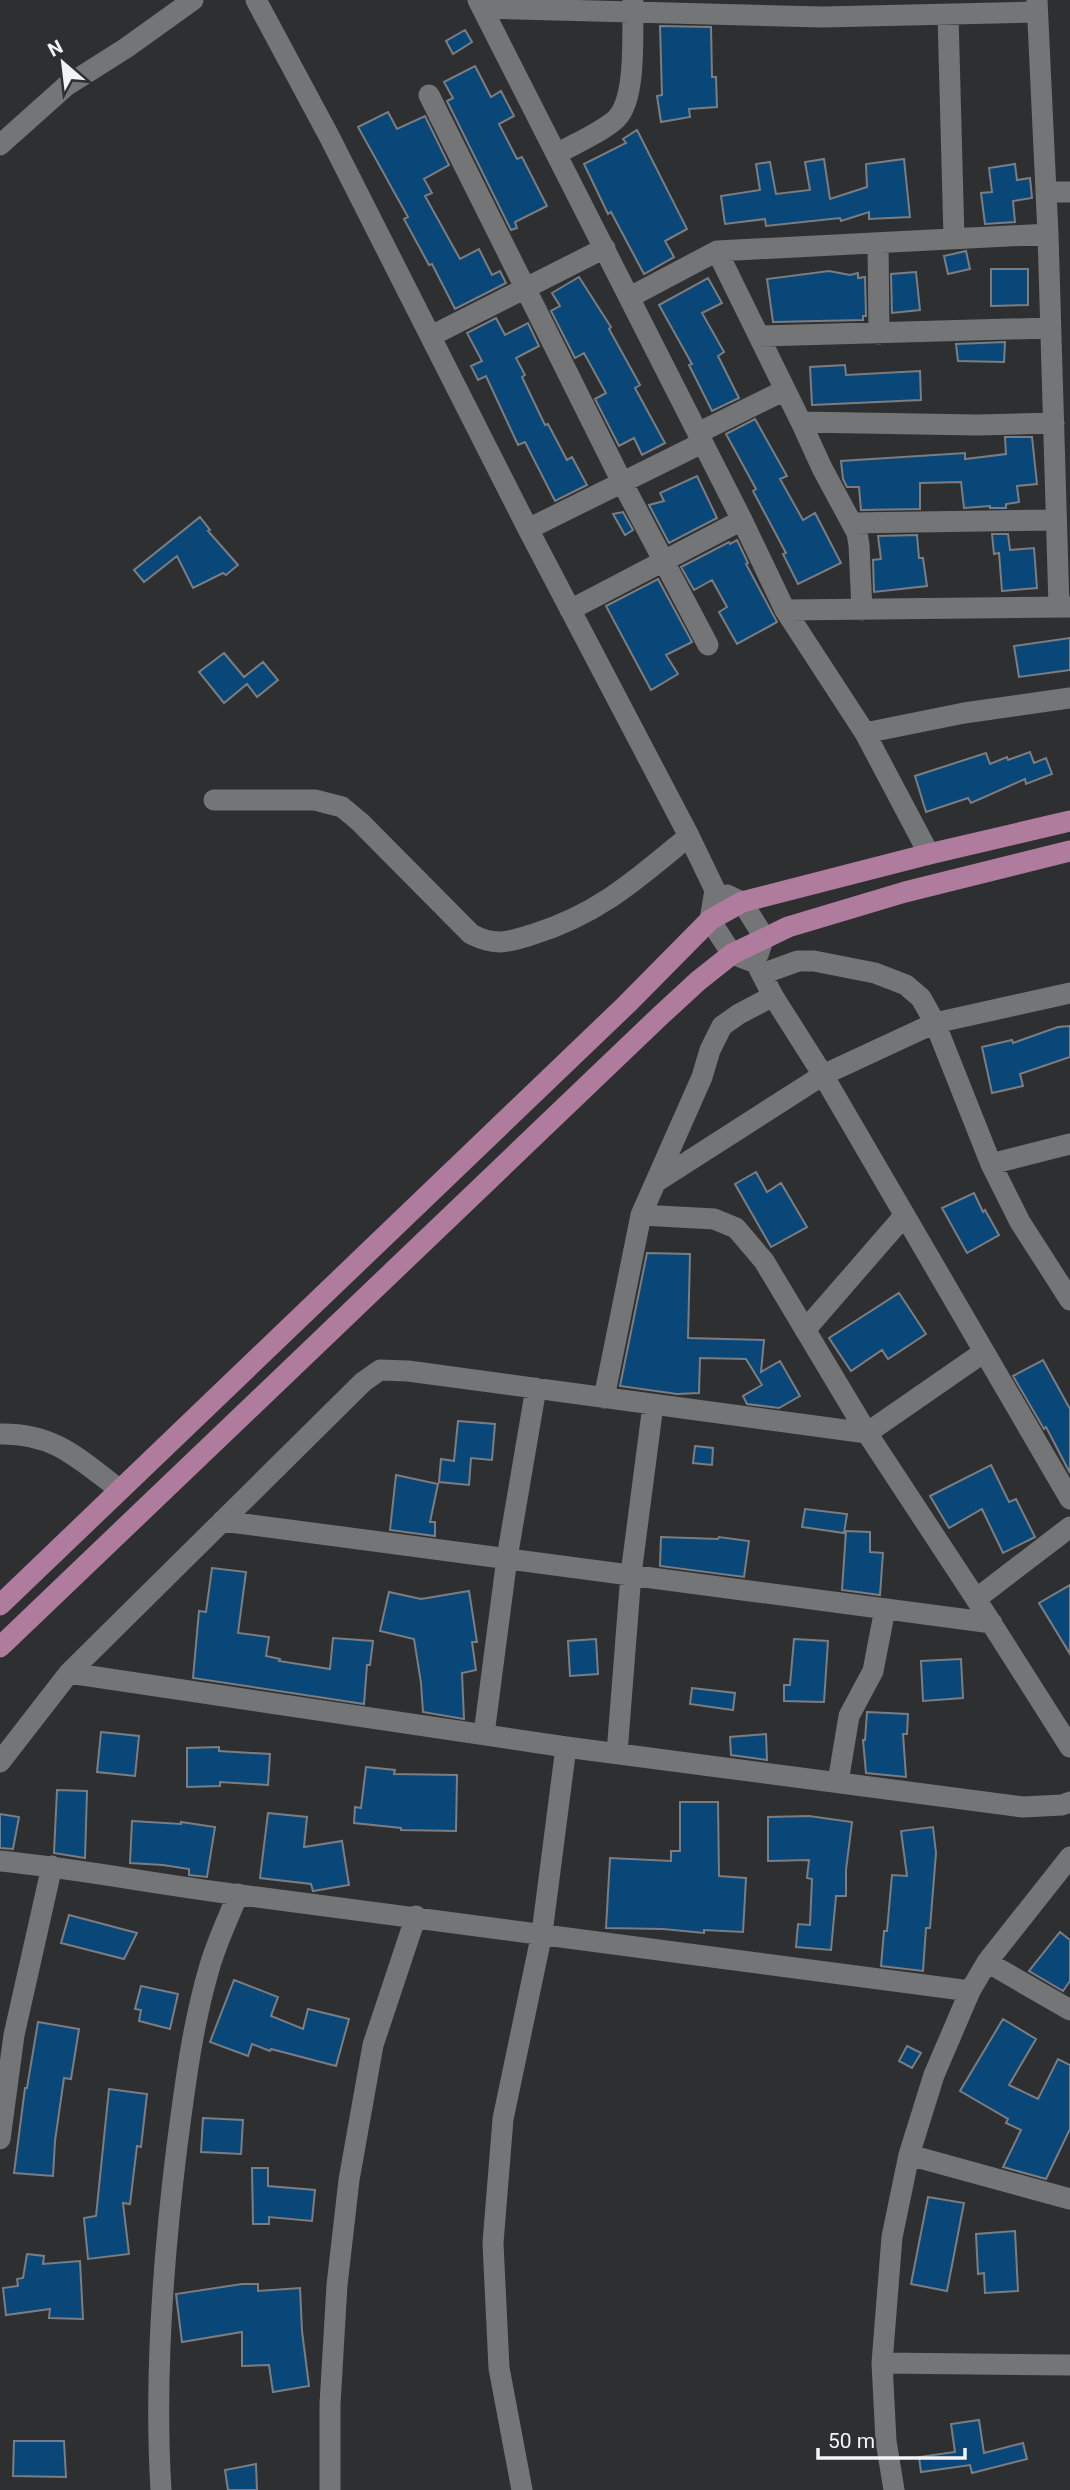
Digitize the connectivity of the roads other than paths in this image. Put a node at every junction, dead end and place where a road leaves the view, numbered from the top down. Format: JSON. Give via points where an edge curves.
{"nodes":[{"id":1,"x":193,"y":0,"type":"edge"},
{"id":2,"x":256,"y":0,"type":"edge"},
{"id":3,"x":480,"y":4,"type":"edge"},
{"id":4,"x":1037,"y":6,"type":"edge"},
{"id":5,"x":632,"y":7,"type":"edge"},
{"id":6,"x":823,"y":9,"type":"edge"},
{"id":7,"x":948,"y":15,"type":"junction"},
{"id":8,"x":429,"y":95,"type":"dead end"},
{"id":9,"x":0,"y":145,"type":"edge"},
{"id":10,"x":557,"y":154,"type":"junction"},
{"id":11,"x":1046,"y":192,"type":"junction"},
{"id":12,"x":1070,"y":192,"type":"edge"},
{"id":13,"x":1048,"y":234,"type":"junction"},
{"id":14,"x":954,"y":239,"type":"junction"},
{"id":15,"x":878,"y":243,"type":"junction"},
{"id":16,"x":605,"y":248,"type":"junction"},
{"id":17,"x":717,"y":251,"type":"junction"},
{"id":18,"x":524,"y":288,"type":"junction"},
{"id":19,"x":630,"y":297,"type":"junction"},
{"id":20,"x":1049,"y":328,"type":"junction"},
{"id":21,"x":879,"y":334,"type":"junction"},
{"id":22,"x":430,"y":336,"type":"junction"},
{"id":23,"x":759,"y":336,"type":"junction"},
{"id":24,"x":785,"y":390,"type":"junction"},
{"id":25,"x":1061,"y":395,"type":"edge"},
{"id":26,"x":801,"y":422,"type":"junction"},
{"id":27,"x":1054,"y":423,"type":"junction"},
{"id":28,"x":700,"y":438,"type":"junction"},
{"id":29,"x":622,"y":482,"type":"junction"},
{"id":30,"x":742,"y":520,"type":"junction"},
{"id":31,"x":1056,"y":520,"type":"junction"},
{"id":32,"x":852,"y":523,"type":"junction"},
{"id":33,"x":528,"y":529,"type":"junction"},
{"id":34,"x":664,"y":561,"type":"junction"},
{"id":35,"x":1064,"y":607,"type":"edge"},
{"id":36,"x":570,"y":610,"type":"junction"},
{"id":37,"x":785,"y":610,"type":"junction"},
{"id":38,"x":862,"y":610,"type":"junction"},
{"id":39,"x":708,"y":645,"type":"dead end"},
{"id":40,"x":1070,"y":698,"type":"edge"},
{"id":41,"x":865,"y":733,"type":"junction"},
{"id":42,"x":214,"y":800,"type":"dead end"},
{"id":43,"x":1070,"y":821,"type":"edge"},
{"id":44,"x":689,"y":836,"type":"junction"},
{"id":45,"x":1070,"y":851,"type":"edge"},
{"id":46,"x":929,"y":854,"type":"junction"},
{"id":47,"x":715,"y":890,"type":"junction"},
{"id":48,"x":742,"y":902,"type":"junction"},
{"id":49,"x":710,"y":920,"type":"junction"},
{"id":50,"x":764,"y":937,"type":"junction"},
{"id":51,"x":732,"y":954,"type":"junction"},
{"id":52,"x":759,"y":969,"type":"junction"},
{"id":53,"x":1070,"y":993,"type":"edge"},
{"id":54,"x":773,"y":996,"type":"junction"},
{"id":55,"x":935,"y":1023,"type":"junction"},
{"id":56,"x":823,"y":1075,"type":"junction"},
{"id":57,"x":1070,"y":1144,"type":"edge"},
{"id":58,"x":991,"y":1164,"type":"junction"},
{"id":59,"x":656,"y":1182,"type":"junction"},
{"id":60,"x":641,"y":1215,"type":"junction"},
{"id":61,"x":904,"y":1216,"type":"junction"},
{"id":62,"x":1070,"y":1300,"type":"edge"},
{"id":63,"x":805,"y":1330,"type":"junction"},
{"id":64,"x":984,"y":1352,"type":"junction"},
{"id":65,"x":536,"y":1388,"type":"junction"},
{"id":66,"x":604,"y":1398,"type":"junction"},
{"id":67,"x":653,"y":1405,"type":"junction"},
{"id":68,"x":867,"y":1433,"type":"junction"},
{"id":69,"x":0,"y":1434,"type":"edge"},
{"id":70,"x":120,"y":1490,"type":"junction"},
{"id":71,"x":1070,"y":1499,"type":"edge"},
{"id":72,"x":222,"y":1521,"type":"junction"},
{"id":73,"x":1070,"y":1527,"type":"edge"},
{"id":74,"x":507,"y":1558,"type":"junction"},
{"id":75,"x":631,"y":1574,"type":"junction"},
{"id":76,"x":976,"y":1599,"type":"junction"},
{"id":77,"x":0,"y":1605,"type":"edge"},
{"id":78,"x":885,"y":1609,"type":"junction"},
{"id":79,"x":992,"y":1623,"type":"junction"},
{"id":80,"x":0,"y":1647,"type":"edge"},
{"id":81,"x":69,"y":1673,"type":"junction"},
{"id":82,"x":484,"y":1734,"type":"junction"},
{"id":83,"x":566,"y":1747,"type":"junction"},
{"id":84,"x":1070,"y":1747,"type":"edge"},
{"id":85,"x":617,"y":1753,"type":"junction"},
{"id":86,"x":0,"y":1762,"type":"edge"},
{"id":87,"x":838,"y":1782,"type":"junction"},
{"id":88,"x":1070,"y":1802,"type":"edge"},
{"id":89,"x":1070,"y":1857,"type":"edge"},
{"id":90,"x":0,"y":1861,"type":"edge"},
{"id":91,"x":52,"y":1866,"type":"junction"},
{"id":92,"x":238,"y":1894,"type":"junction"},
{"id":93,"x":416,"y":1916,"type":"junction"},
{"id":94,"x":542,"y":1933,"type":"junction"},
{"id":95,"x":987,"y":1962,"type":"junction"},
{"id":96,"x":970,"y":1991,"type":"junction"},
{"id":97,"x":1070,"y":2010,"type":"edge"},
{"id":98,"x":0,"y":2139,"type":"edge"},
{"id":99,"x":909,"y":2155,"type":"junction"},
{"id":100,"x":1070,"y":2199,"type":"edge"},
{"id":101,"x":882,"y":2363,"type":"junction"},
{"id":102,"x":1070,"y":2365,"type":"edge"},
{"id":103,"x":161,"y":2490,"type":"edge"},
{"id":104,"x":330,"y":2490,"type":"edge"},
{"id":105,"x":522,"y":2490,"type":"edge"},
{"id":106,"x":894,"y":2490,"type":"edge"}],
"edges":[{"from":1,"to":9,"type":"street","via":[[66,86]]},
{"from":2,"to":22,"type":"street"},
{"from":3,"to":5,"type":"street"},
{"from":3,"to":10,"type":"street"},
{"from":4,"to":7,"type":"street"},
{"from":4,"to":11,"type":"street"},
{"from":5,"to":6,"type":"street"},
{"from":5,"to":10,"type":"street","via":[[630,91],[625,107],[616,120]]},
{"from":6,"to":7,"type":"street"},
{"from":7,"to":14,"type":"street"},
{"from":8,"to":18,"type":"street"},
{"from":10,"to":16,"type":"street"},
{"from":11,"to":12,"type":"street"},
{"from":11,"to":13,"type":"street"},
{"from":13,"to":14,"type":"street"},
{"from":13,"to":20,"type":"street"},
{"from":14,"to":15,"type":"street"},
{"from":15,"to":17,"type":"street"},
{"from":15,"to":21,"type":"street"},
{"from":16,"to":18,"type":"street"},
{"from":16,"to":19,"type":"street"},
{"from":17,"to":19,"type":"street"},
{"from":17,"to":23,"type":"street"},
{"from":18,"to":22,"type":"street"},
{"from":18,"to":29,"type":"street"},
{"from":19,"to":28,"type":"street"},
{"from":20,"to":21,"type":"street"},
{"from":20,"to":25,"type":"street"},
{"from":21,"to":23,"type":"street"},
{"from":22,"to":33,"type":"street"},
{"from":23,"to":24,"type":"street"},
{"from":24,"to":26,"type":"street"},
{"from":24,"to":28,"type":"street"},
{"from":25,"to":27,"type":"street"},
{"from":26,"to":27,"type":"street"},
{"from":26,"to":32,"type":"street"},
{"from":27,"to":31,"type":"street"},
{"from":28,"to":29,"type":"street"},
{"from":28,"to":30,"type":"street"},
{"from":29,"to":33,"type":"street"},
{"from":29,"to":34,"type":"street"},
{"from":30,"to":34,"type":"street"},
{"from":30,"to":37,"type":"street"},
{"from":31,"to":32,"type":"street"},
{"from":31,"to":35,"type":"street"},
{"from":32,"to":38,"type":"street","via":[[859,545]]},
{"from":33,"to":36,"type":"street"},
{"from":34,"to":36,"type":"street"},
{"from":34,"to":39,"type":"street"},
{"from":35,"to":38,"type":"street"},
{"from":36,"to":44,"type":"street"},
{"from":37,"to":38,"type":"street"},
{"from":37,"to":41,"type":"street"},
{"from":40,"to":41,"type":"street"},
{"from":41,"to":46,"type":"street"},
{"from":42,"to":44,"type":"street","via":[[315,800],[342,807],[471,934],[500,943],[566,923],[599,906]]},
{"from":43,"to":46,"type":"main road"},
{"from":44,"to":47,"type":"street"},
{"from":45,"to":50,"type":"main road","via":[[905,892]]},
{"from":46,"to":48,"type":"main road"},
{"from":47,"to":48,"type":"street"},
{"from":47,"to":49,"type":"street"},
{"from":48,"to":49,"type":"main road"},
{"from":48,"to":50,"type":"street"},
{"from":49,"to":51,"type":"street"},
{"from":49,"to":70,"type":"main road"},
{"from":50,"to":51,"type":"main road"},
{"from":50,"to":52,"type":"street"},
{"from":51,"to":52,"type":"street"},
{"from":51,"to":80,"type":"main road","via":[[660,1016]]},
{"from":52,"to":54,"type":"street"},
{"from":52,"to":55,"type":"street","via":[[814,961],[875,973],[906,985],[921,998]]},
{"from":53,"to":55,"type":"street"},
{"from":54,"to":56,"type":"street"},
{"from":54,"to":59,"type":"street","via":[[722,1026]]},
{"from":55,"to":56,"type":"street"},
{"from":55,"to":58,"type":"street"},
{"from":56,"to":59,"type":"street"},
{"from":56,"to":61,"type":"street"},
{"from":57,"to":58,"type":"street"},
{"from":58,"to":62,"type":"street","via":[[1020,1222]]},
{"from":59,"to":60,"type":"street"},
{"from":60,"to":63,"type":"street","via":[[714,1219],[736,1228],[764,1261]]},
{"from":60,"to":66,"type":"street"},
{"from":61,"to":63,"type":"street"},
{"from":61,"to":64,"type":"street"},
{"from":63,"to":68,"type":"street"},
{"from":64,"to":68,"type":"street"},
{"from":64,"to":71,"type":"street"},
{"from":65,"to":66,"type":"street"},
{"from":65,"to":72,"type":"street","via":[[380,1370]]},
{"from":65,"to":74,"type":"street"},
{"from":66,"to":67,"type":"street"},
{"from":67,"to":68,"type":"street"},
{"from":67,"to":75,"type":"street"},
{"from":68,"to":76,"type":"street"},
{"from":69,"to":70,"type":"street","via":[[32,1435],[58,1444]]},
{"from":70,"to":77,"type":"main road"},
{"from":72,"to":74,"type":"street"},
{"from":72,"to":81,"type":"street"},
{"from":73,"to":76,"type":"street"},
{"from":74,"to":75,"type":"street"},
{"from":74,"to":82,"type":"street"},
{"from":75,"to":78,"type":"street"},
{"from":75,"to":85,"type":"street"},
{"from":76,"to":79,"type":"street"},
{"from":78,"to":79,"type":"street"},
{"from":78,"to":87,"type":"street","via":[[873,1671],[849,1716]]},
{"from":79,"to":84,"type":"street"},
{"from":81,"to":82,"type":"street"},
{"from":81,"to":86,"type":"street"},
{"from":82,"to":83,"type":"street"},
{"from":83,"to":85,"type":"street"},
{"from":83,"to":94,"type":"street"},
{"from":85,"to":87,"type":"street"},
{"from":87,"to":88,"type":"street","via":[[1023,1807]]},
{"from":89,"to":95,"type":"street"},
{"from":90,"to":91,"type":"street"},
{"from":91,"to":92,"type":"street"},
{"from":91,"to":98,"type":"street","via":[[14,2035]]},
{"from":92,"to":93,"type":"street"},
{"from":92,"to":103,"type":"street","via":[[209,1966],[191,2039],[161,2304]]},
{"from":93,"to":94,"type":"street"},
{"from":93,"to":104,"type":"street","via":[[373,2045],[349,2180],[331,2378]]},
{"from":94,"to":96,"type":"street"},
{"from":94,"to":105,"type":"street","via":[[503,2119],[494,2243],[499,2368]]},
{"from":95,"to":96,"type":"street"},
{"from":95,"to":97,"type":"street"},
{"from":96,"to":99,"type":"street","via":[[934,2075]]},
{"from":99,"to":100,"type":"street"},
{"from":99,"to":101,"type":"street","via":[[892,2237]]},
{"from":101,"to":102,"type":"street"},
{"from":101,"to":106,"type":"street"}]}
